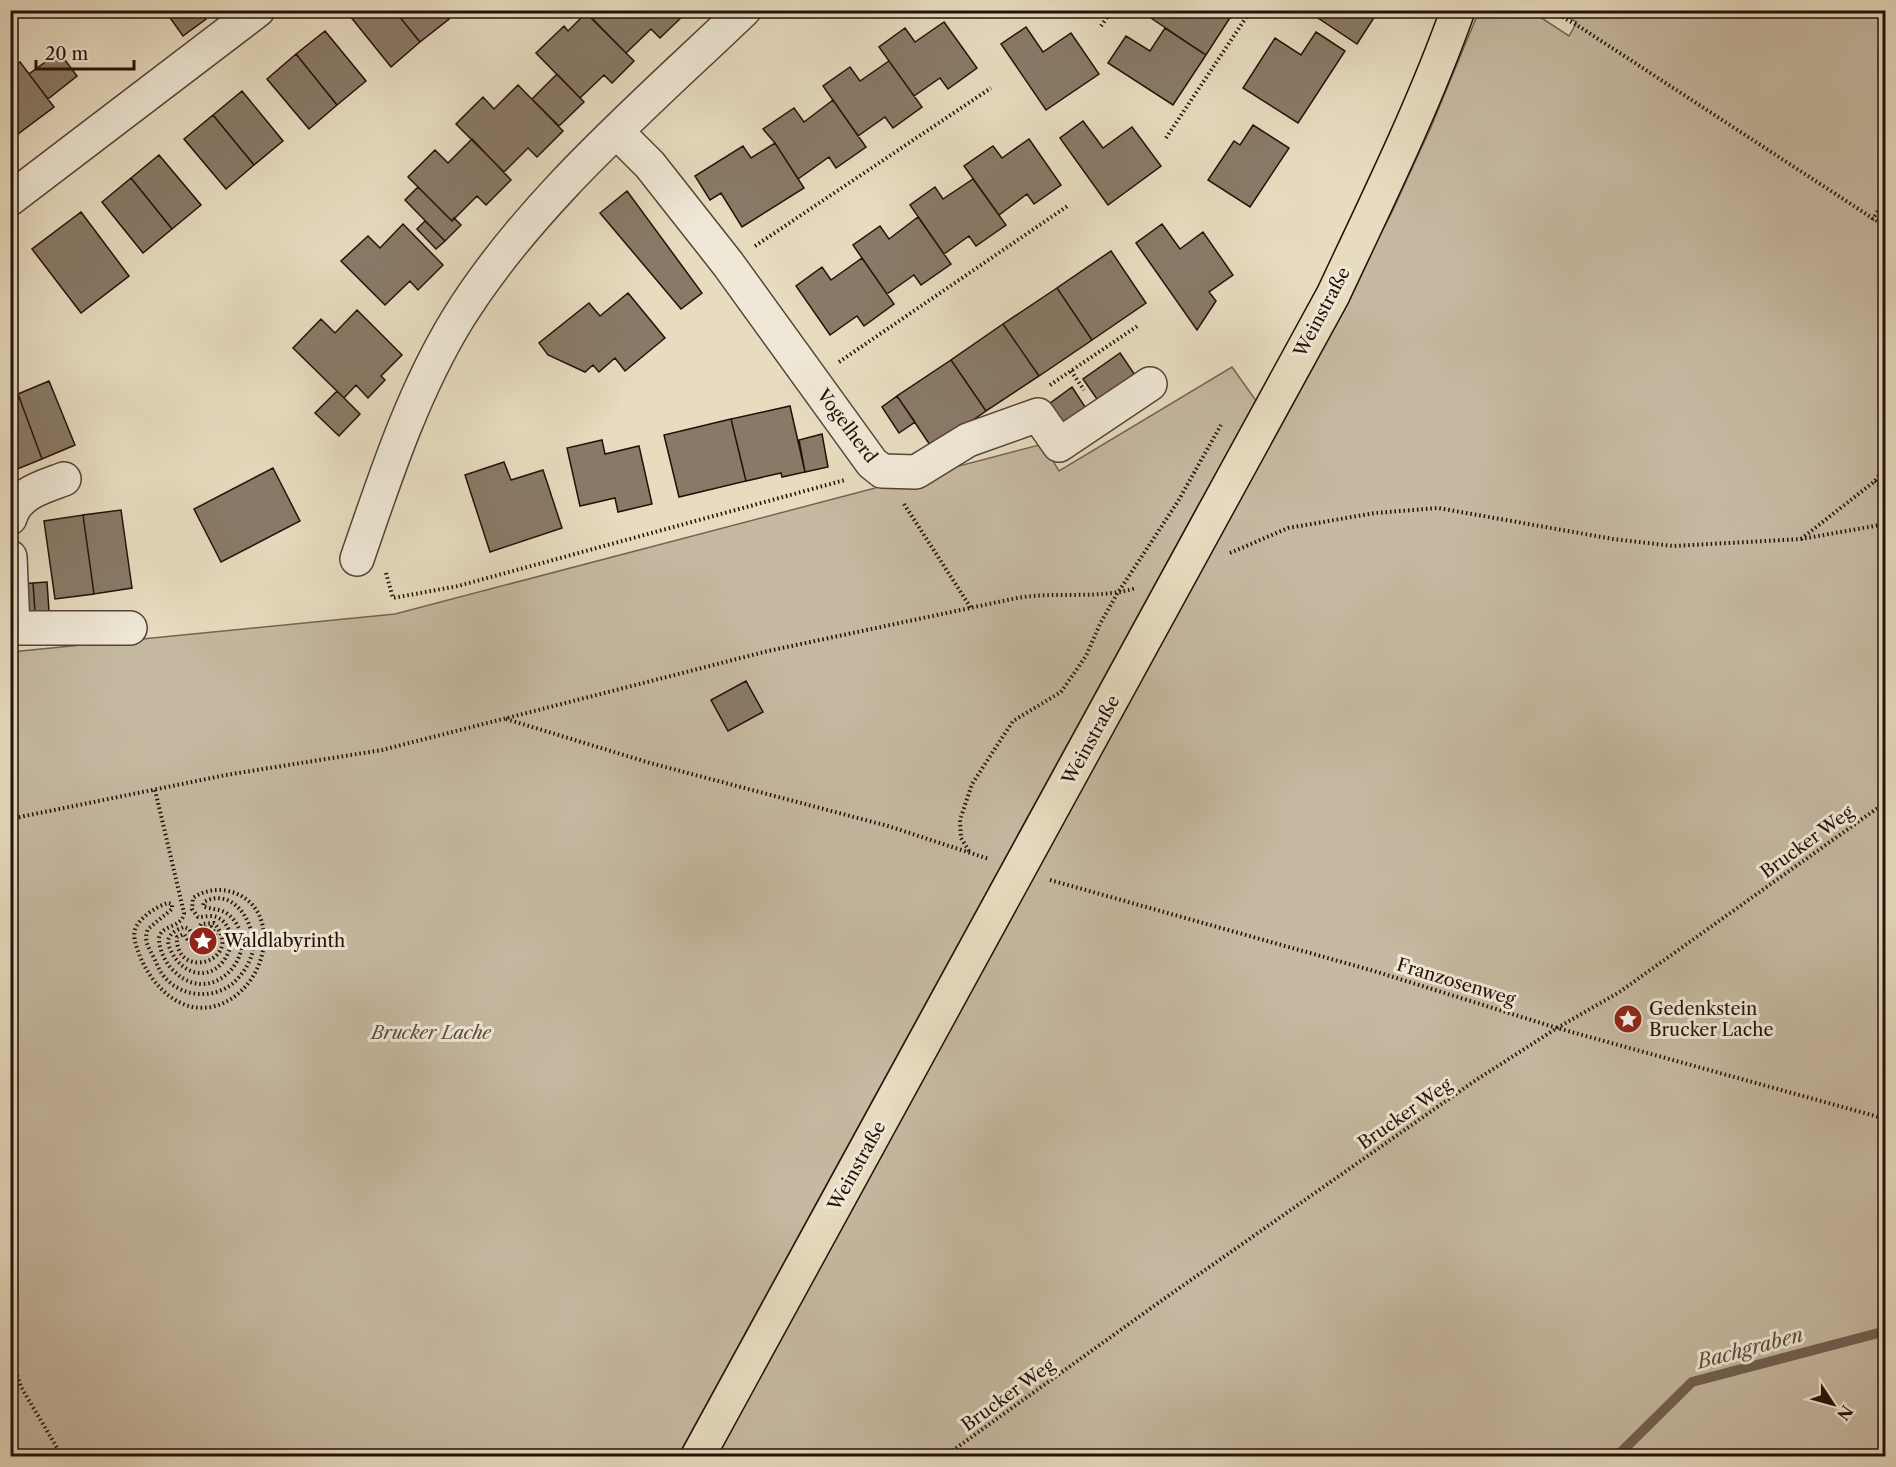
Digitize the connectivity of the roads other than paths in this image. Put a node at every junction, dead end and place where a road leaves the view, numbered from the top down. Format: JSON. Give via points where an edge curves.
{"nodes":[{"id":1,"x":258,"y":10,"type":"edge"},
{"id":2,"x":744,"y":10,"type":"edge"},
{"id":3,"x":1458,"y":10,"type":"edge"},
{"id":4,"x":617,"y":132,"type":"junction"},
{"id":5,"x":10,"y":200,"type":"edge"},
{"id":6,"x":1150,"y":384,"type":"dead end"},
{"id":7,"x":64,"y":479,"type":"dead end"},
{"id":8,"x":10,"y":518,"type":"edge"},
{"id":9,"x":10,"y":557,"type":"edge"},
{"id":10,"x":357,"y":559,"type":"dead end"},
{"id":11,"x":12,"y":628,"type":"edge"},
{"id":12,"x":130,"y":628,"type":"dead end"},
{"id":13,"x":698,"y":1456,"type":"edge"}],
"edges":[{"from":1,"to":5,"type":"street"},
{"from":2,"to":4,"type":"street"},
{"from":3,"to":13,"type":"main road","name":"Weinstraße","via":[[1404,144],[1333,295]]},
{"from":4,"to":6,"type":"street","name":"Vogelherd","via":[[650,165],[728,264],[877,467],[916,472],[968,440],[1038,415],[1059,445]]},
{"from":4,"to":10,"type":"street","via":[[515,241],[457,321],[410,412]]},
{"from":7,"to":8,"type":"street","via":[[29,493]]},
{"from":9,"to":11,"type":"street"},
{"from":11,"to":12,"type":"street"}]}
